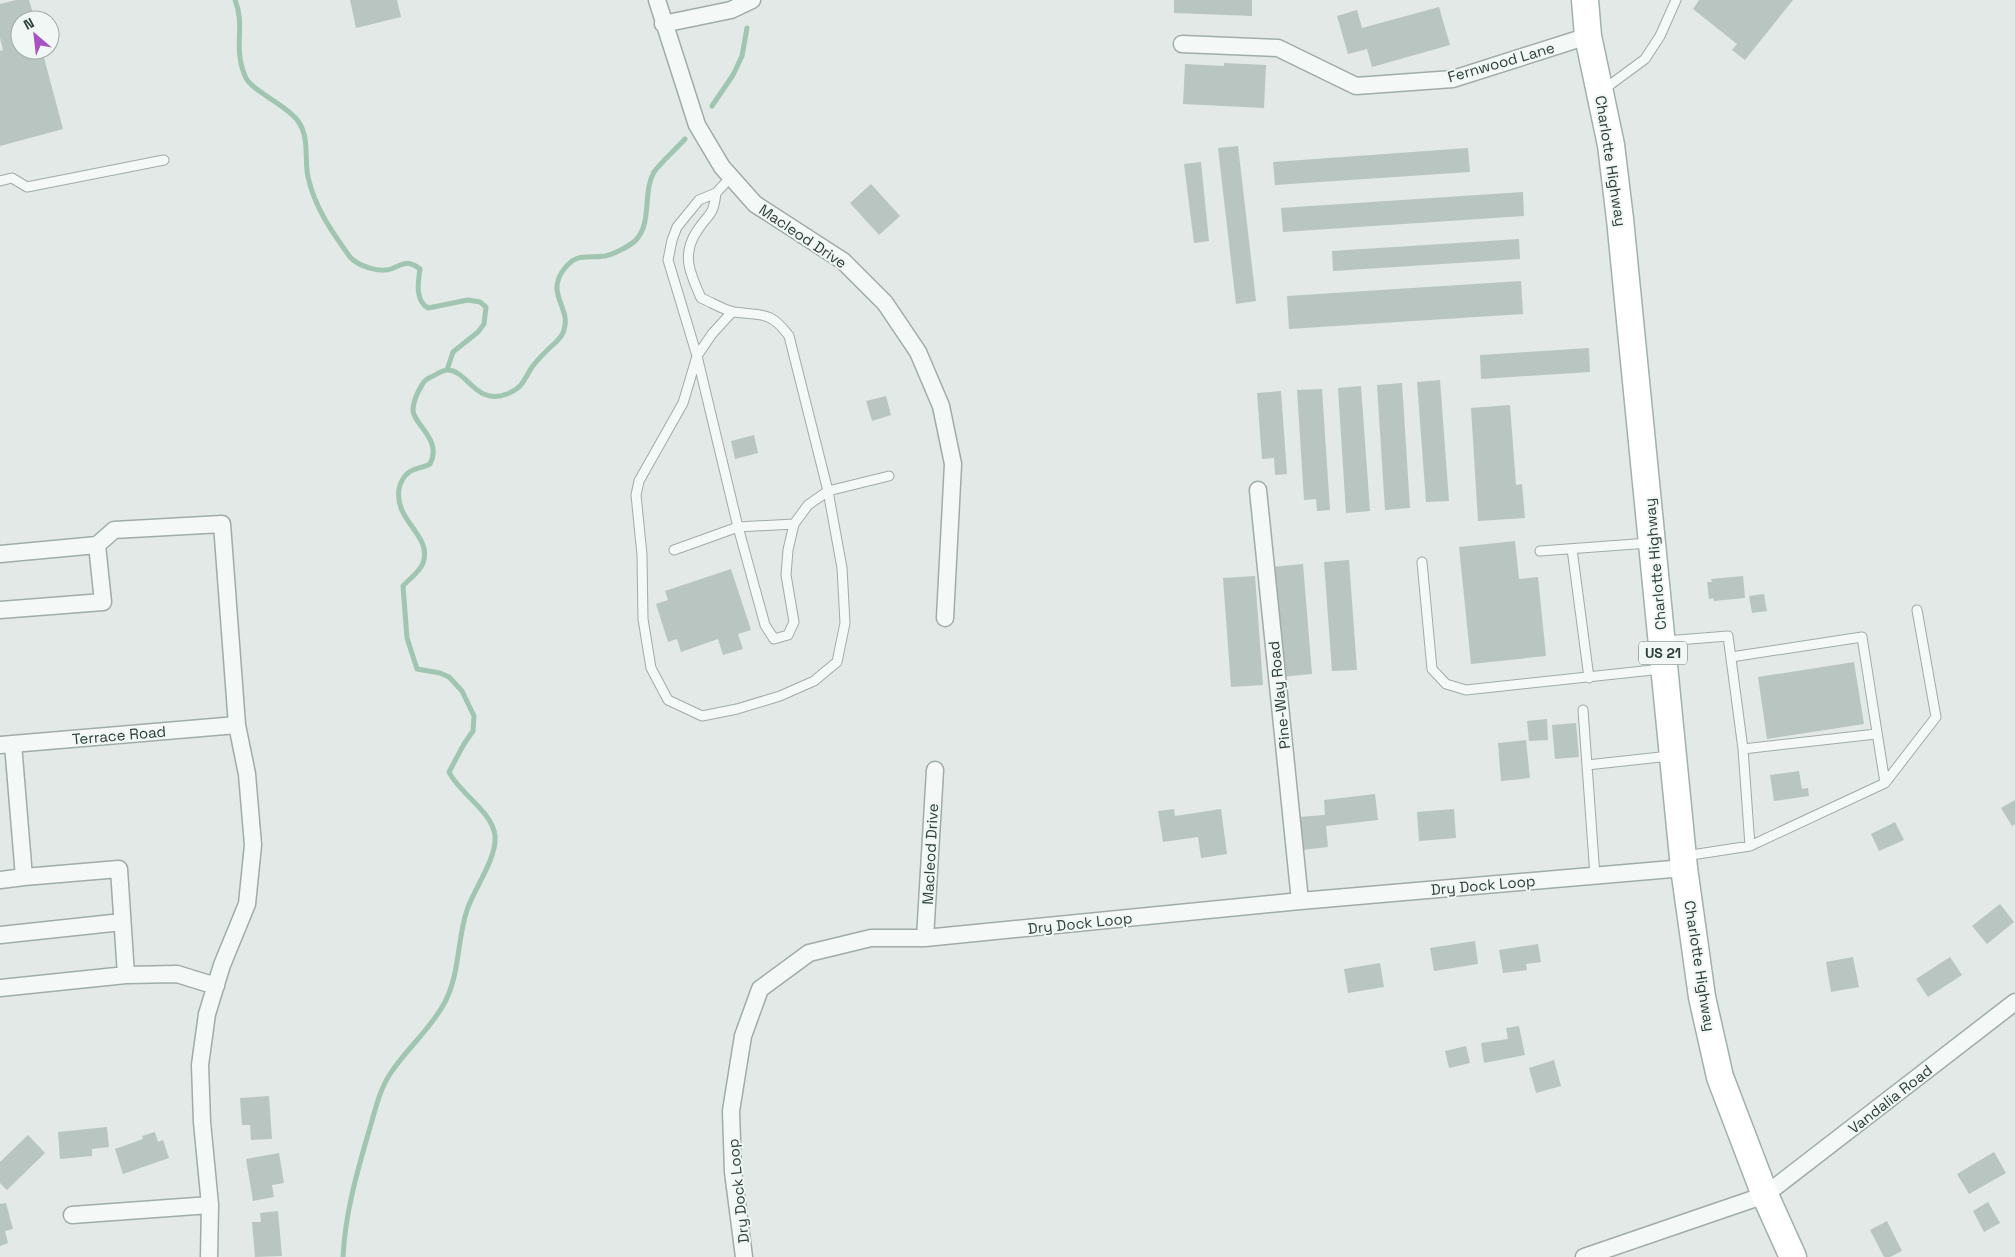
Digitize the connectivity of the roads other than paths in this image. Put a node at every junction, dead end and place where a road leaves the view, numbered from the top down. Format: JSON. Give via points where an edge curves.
{"nodes":[{"id":1,"x":657,"y":0,"type":"edge"},
{"id":2,"x":752,"y":0,"type":"edge"},
{"id":3,"x":1676,"y":0,"type":"edge"},
{"id":4,"x":1582,"y":1,"type":"edge"},
{"id":5,"x":663,"y":24,"type":"junction"},
{"id":6,"x":1588,"y":36,"type":"junction"},
{"id":7,"x":1182,"y":44,"type":"dead end"},
{"id":8,"x":1601,"y":92,"type":"junction"},
{"id":9,"x":164,"y":160,"type":"dead end"},
{"id":10,"x":731,"y":177,"type":"junction"},
{"id":11,"x":0,"y":181,"type":"edge"},
{"id":12,"x":716,"y":193,"type":"junction"},
{"id":13,"x":732,"y":312,"type":"junction"},
{"id":14,"x":697,"y":356,"type":"junction"},
{"id":15,"x":889,"y":476,"type":"dead end"},
{"id":16,"x":1258,"y":490,"type":"dead end"},
{"id":17,"x":828,"y":491,"type":"junction"},
{"id":18,"x":794,"y":524,"type":"junction"},
{"id":19,"x":738,"y":527,"type":"junction"},
{"id":20,"x":1653,"y":543,"type":"junction"},
{"id":21,"x":97,"y":545,"type":"junction"},
{"id":22,"x":1572,"y":549,"type":"junction"},
{"id":23,"x":674,"y":550,"type":"dead end"},
{"id":24,"x":1540,"y":551,"type":"dead end"},
{"id":25,"x":0,"y":554,"type":"edge"},
{"id":26,"x":1422,"y":562,"type":"dead end"},
{"id":27,"x":0,"y":610,"type":"edge"},
{"id":28,"x":1917,"y":610,"type":"dead end"},
{"id":29,"x":945,"y":618,"type":"dead end"},
{"id":30,"x":1662,"y":641,"type":"junction"},
{"id":31,"x":1731,"y":657,"type":"junction"},
{"id":32,"x":1664,"y":668,"type":"junction"},
{"id":33,"x":1589,"y":678,"type":"junction"},
{"id":34,"x":1583,"y":710,"type":"dead end"},
{"id":35,"x":237,"y":725,"type":"junction"},
{"id":36,"x":1876,"y":734,"type":"junction"},
{"id":37,"x":7,"y":745,"type":"edge"},
{"id":38,"x":1743,"y":749,"type":"junction"},
{"id":39,"x":1673,"y":756,"type":"junction"},
{"id":40,"x":1587,"y":765,"type":"junction"},
{"id":41,"x":935,"y":770,"type":"dead end"},
{"id":42,"x":1885,"y":782,"type":"junction"},
{"id":43,"x":1750,"y":846,"type":"junction"},
{"id":44,"x":1684,"y":862,"type":"junction"},
{"id":45,"x":1596,"y":876,"type":"junction"},
{"id":46,"x":24,"y":877,"type":"junction"},
{"id":47,"x":0,"y":880,"type":"edge"},
{"id":48,"x":1300,"y":901,"type":"junction"},
{"id":49,"x":122,"y":922,"type":"junction"},
{"id":50,"x":0,"y":935,"type":"edge"},
{"id":51,"x":925,"y":938,"type":"junction"},
{"id":52,"x":126,"y":976,"type":"junction"},
{"id":53,"x":216,"y":986,"type":"junction"},
{"id":54,"x":0,"y":988,"type":"edge"},
{"id":55,"x":2015,"y":1002,"type":"edge"},
{"id":56,"x":1765,"y":1195,"type":"junction"},
{"id":57,"x":210,"y":1205,"type":"junction"},
{"id":58,"x":72,"y":1215,"type":"dead end"},
{"id":59,"x":209,"y":1257,"type":"edge"},
{"id":60,"x":744,"y":1257,"type":"edge"},
{"id":61,"x":1584,"y":1257,"type":"edge"},
{"id":62,"x":1793,"y":1257,"type":"edge"}],
"edges":[{"from":1,"to":5,"type":"street","name":"Macleod Drive"},
{"from":2,"to":5,"type":"street","via":[[731,10]]},
{"from":3,"to":8,"type":"lane","via":[[1645,60]]},
{"from":4,"to":6,"type":"main road","name":"Charlotte Highway","number":"US 21"},
{"from":5,"to":10,"type":"street","name":"Macleod Drive","via":[[697,125],[722,168]]},
{"from":6,"to":7,"type":"street","name":"Fernwood Lane","via":[[1452,78],[1356,86],[1278,48]]},
{"from":6,"to":8,"type":"main road","name":"Charlotte Highway","number":"US 21"},
{"from":8,"to":20,"type":"main road","name":"Charlotte Highway","number":"US 21","via":[[1620,219]]},
{"from":9,"to":11,"type":"lane","via":[[27,188],[12,178]]},
{"from":10,"to":12,"type":"lane"},
{"from":10,"to":29,"type":"street","name":"Macleod Drive","via":[[755,204],[844,261],[885,303],[918,352],[941,406],[953,464]]},
{"from":12,"to":13,"type":"lane","via":[[714,211],[697,231],[688,250],[690,272],[701,298]]},
{"from":12,"to":14,"type":"lane","via":[[699,200],[677,227],[668,260]]},
{"from":13,"to":14,"type":"lane"},
{"from":13,"to":17,"type":"lane","via":[[764,315],[778,323],[789,336]]},
{"from":14,"to":17,"type":"lane","via":[[684,403],[639,481],[636,495],[642,555],[643,619],[651,668],[668,700],[702,716],[738,709],[814,681],[837,662],[845,622],[842,568]]},
{"from":14,"to":19,"type":"lane"},
{"from":15,"to":17,"type":"lane"},
{"from":16,"to":48,"type":"street","name":"Pine-Way Road"},
{"from":17,"to":18,"type":"lane","via":[[808,505]]},
{"from":18,"to":19,"type":"lane"},
{"from":18,"to":19,"type":"lane","via":[[786,575],[794,622],[788,635],[774,639],[765,625]]},
{"from":19,"to":23,"type":"lane"},
{"from":20,"to":22,"type":"lane"},
{"from":20,"to":30,"type":"main road","name":"Charlotte Highway","number":"US 21"},
{"from":21,"to":25,"type":"street"},
{"from":21,"to":27,"type":"street","via":[[103,602]]},
{"from":21,"to":35,"type":"street","via":[[114,530],[222,524]]},
{"from":22,"to":24,"type":"lane"},
{"from":22,"to":33,"type":"lane"},
{"from":26,"to":33,"type":"lane","via":[[1432,669],[1446,684],[1466,690]]},
{"from":28,"to":42,"type":"lane","via":[[1936,717]]},
{"from":30,"to":31,"type":"lane","via":[[1728,636]]},
{"from":30,"to":32,"type":"main road","name":"Charlotte Highway","number":"US 21"},
{"from":31,"to":36,"type":"lane","via":[[1862,637]]},
{"from":31,"to":38,"type":"lane"},
{"from":32,"to":33,"type":"lane"},
{"from":32,"to":39,"type":"main road","name":"Charlotte Highway","number":"US 21"},
{"from":34,"to":40,"type":"lane"},
{"from":35,"to":37,"type":"street","name":"Terrace Road"},
{"from":35,"to":53,"type":"street","via":[[246,774],[252,845],[246,904]]},
{"from":36,"to":38,"type":"lane"},
{"from":36,"to":42,"type":"lane"},
{"from":37,"to":46,"type":"street"},
{"from":38,"to":43,"type":"lane"},
{"from":39,"to":40,"type":"lane"},
{"from":39,"to":44,"type":"main road","name":"Charlotte Highway","number":"US 21"},
{"from":40,"to":45,"type":"lane"},
{"from":41,"to":51,"type":"street","name":"Macleod Drive"},
{"from":42,"to":43,"type":"lane"},
{"from":43,"to":44,"type":"lane"},
{"from":44,"to":45,"type":"street","name":"Dry Dock Loop"},
{"from":44,"to":56,"type":"main road","name":"Charlotte Highway","number":"US 21","via":[[1702,996],[1720,1078]]},
{"from":45,"to":48,"type":"street","name":"Dry Dock Loop"},
{"from":46,"to":47,"type":"street"},
{"from":46,"to":49,"type":"street","via":[[119,869]]},
{"from":48,"to":51,"type":"street","name":"Dry Dock Loop"},
{"from":49,"to":50,"type":"street"},
{"from":49,"to":52,"type":"street"},
{"from":51,"to":60,"type":"street","name":"Dry Dock Loop","via":[[871,938],[809,953],[760,989],[743,1036],[731,1111],[733,1172]]},
{"from":52,"to":53,"type":"street","via":[[178,974]]},
{"from":52,"to":54,"type":"street"},
{"from":53,"to":57,"type":"street","via":[[207,1014],[200,1065]]},
{"from":55,"to":56,"type":"street","name":"Vandalia Road"},
{"from":56,"to":61,"type":"street"},
{"from":56,"to":62,"type":"main road","name":"Charlotte Highway","number":"US 21"},
{"from":57,"to":58,"type":"street"},
{"from":57,"to":59,"type":"street"}]}
